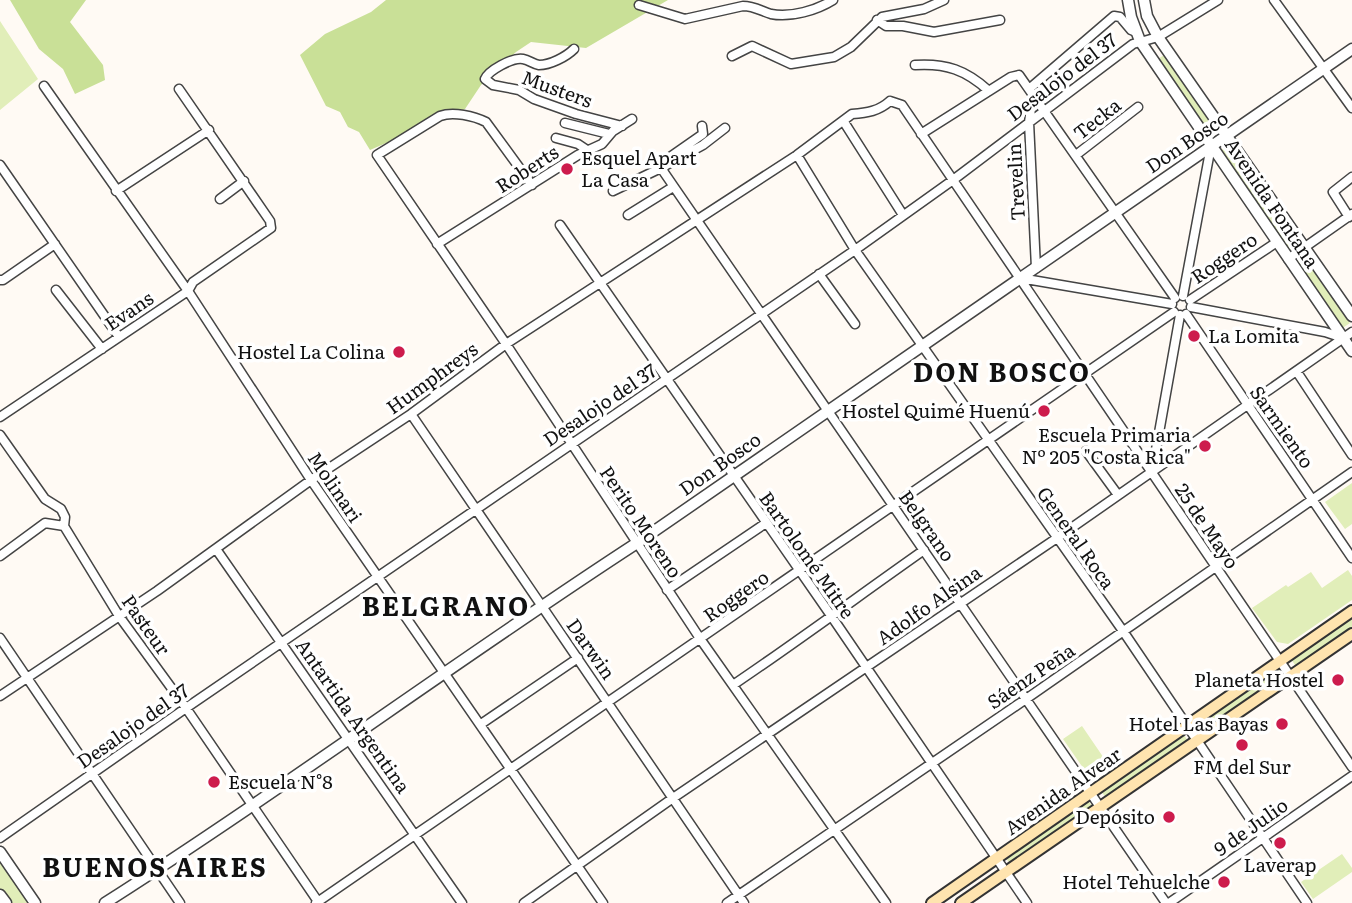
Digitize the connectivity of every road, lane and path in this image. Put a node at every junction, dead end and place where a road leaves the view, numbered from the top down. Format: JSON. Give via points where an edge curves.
{"nodes":[{"id":1,"x":833,"y":0,"type":"edge"},
{"id":2,"x":944,"y":0,"type":"edge"},
{"id":3,"x":1128,"y":0,"type":"edge"},
{"id":4,"x":1144,"y":0,"type":"edge"},
{"id":5,"x":1217,"y":0,"type":"edge"},
{"id":6,"x":1275,"y":0,"type":"edge"},
{"id":7,"x":639,"y":5,"type":"dead end"},
{"id":8,"x":877,"y":20,"type":"junction"},
{"id":9,"x":1000,"y":20,"type":"dead end"},
{"id":10,"x":1138,"y":37,"type":"junction"},
{"id":11,"x":1158,"y":37,"type":"junction"},
{"id":12,"x":574,"y":49,"type":"dead end"},
{"id":13,"x":1352,"y":50,"type":"edge"},
{"id":14,"x":732,"y":56,"type":"dead end"},
{"id":15,"x":915,"y":65,"type":"dead end"},
{"id":16,"x":1324,"y":69,"type":"junction"},
{"id":17,"x":44,"y":86,"type":"dead end"},
{"id":18,"x":179,"y":89,"type":"dead end"},
{"id":19,"x":989,"y":91,"type":"junction"},
{"id":20,"x":1031,"y":93,"type":"junction"},
{"id":21,"x":888,"y":97,"type":"joint"},
{"id":22,"x":1138,"y":107,"type":"dead end"},
{"id":23,"x":1352,"y":108,"type":"edge"},
{"id":24,"x":1043,"y":111,"type":"junction"},
{"id":25,"x":632,"y":119,"type":"dead end"},
{"id":26,"x":844,"y":122,"type":"junction"},
{"id":27,"x":1029,"y":122,"type":"junction"},
{"id":28,"x":565,"y":123,"type":"dead end"},
{"id":29,"x":622,"y":126,"type":"junction"},
{"id":30,"x":702,"y":126,"type":"dead end"},
{"id":31,"x":725,"y":128,"type":"dead end"},
{"id":32,"x":209,"y":130,"type":"junction"},
{"id":33,"x":609,"y":134,"type":"junction"},
{"id":34,"x":921,"y":134,"type":"junction"},
{"id":35,"x":1227,"y":136,"type":"junction"},
{"id":36,"x":556,"y":138,"type":"dead end"},
{"id":37,"x":1211,"y":146,"type":"junction"},
{"id":38,"x":587,"y":150,"type":"junction"},
{"id":39,"x":797,"y":155,"type":"junction"},
{"id":40,"x":1076,"y":155,"type":"junction"},
{"id":41,"x":0,"y":165,"type":"edge"},
{"id":42,"x":661,"y":169,"type":"junction"},
{"id":43,"x":1352,"y":177,"type":"edge"},
{"id":44,"x":953,"y":180,"type":"junction"},
{"id":45,"x":244,"y":181,"type":"junction"},
{"id":46,"x":532,"y":185,"type":"junction"},
{"id":47,"x":673,"y":187,"type":"junction"},
{"id":48,"x":116,"y":191,"type":"junction"},
{"id":49,"x":613,"y":191,"type":"dead end"},
{"id":50,"x":220,"y":200,"type":"dead end"},
{"id":51,"x":1116,"y":213,"type":"junction"},
{"id":52,"x":628,"y":215,"type":"dead end"},
{"id":53,"x":903,"y":215,"type":"junction"},
{"id":54,"x":1350,"y":215,"type":"edge"},
{"id":55,"x":695,"y":221,"type":"junction"},
{"id":56,"x":560,"y":225,"type":"dead end"},
{"id":57,"x":1277,"y":242,"type":"junction"},
{"id":58,"x":55,"y":244,"type":"junction"},
{"id":59,"x":437,"y":244,"type":"junction"},
{"id":60,"x":1303,"y":248,"type":"junction"},
{"id":61,"x":855,"y":250,"type":"junction"},
{"id":62,"x":1288,"y":259,"type":"junction"},
{"id":63,"x":1036,"y":268,"type":"junction"},
{"id":64,"x":819,"y":274,"type":"junction"},
{"id":65,"x":1020,"y":278,"type":"junction"},
{"id":66,"x":2,"y":280,"type":"edge"},
{"id":67,"x":599,"y":283,"type":"junction"},
{"id":68,"x":56,"y":290,"type":"dead end"},
{"id":69,"x":188,"y":291,"type":"junction"},
{"id":70,"x":1181,"y":306,"type":"junction"},
{"id":71,"x":760,"y":313,"type":"junction"},
{"id":72,"x":1352,"y":316,"type":"edge"},
{"id":73,"x":855,"y":324,"type":"dead end"},
{"id":74,"x":1348,"y":335,"type":"edge"},
{"id":75,"x":119,"y":337,"type":"junction"},
{"id":76,"x":506,"y":344,"type":"junction"},
{"id":77,"x":923,"y":345,"type":"junction"},
{"id":78,"x":102,"y":349,"type":"junction"},
{"id":79,"x":1352,"y":351,"type":"edge"},
{"id":80,"x":1297,"y":372,"type":"junction"},
{"id":81,"x":1085,"y":375,"type":"junction"},
{"id":82,"x":665,"y":380,"type":"junction"},
{"id":83,"x":1247,"y":406,"type":"junction"},
{"id":84,"x":828,"y":411,"type":"junction"},
{"id":85,"x":411,"y":414,"type":"junction"},
{"id":86,"x":0,"y":417,"type":"edge"},
{"id":87,"x":0,"y":435,"type":"edge"},
{"id":88,"x":989,"y":440,"type":"junction"},
{"id":89,"x":570,"y":445,"type":"junction"},
{"id":90,"x":1086,"y":451,"type":"dead end"},
{"id":91,"x":1352,"y":455,"type":"edge"},
{"id":92,"x":1152,"y":472,"type":"junction"},
{"id":93,"x":1352,"y":472,"type":"edge"},
{"id":94,"x":732,"y":475,"type":"junction"},
{"id":95,"x":311,"y":480,"type":"junction"},
{"id":96,"x":1118,"y":495,"type":"junction"},
{"id":97,"x":1314,"y":500,"type":"junction"},
{"id":98,"x":893,"y":505,"type":"junction"},
{"id":99,"x":477,"y":510,"type":"junction"},
{"id":100,"x":766,"y":523,"type":"junction"},
{"id":101,"x":64,"y":526,"type":"junction"},
{"id":102,"x":1057,"y":538,"type":"junction"},
{"id":103,"x":637,"y":543,"type":"junction"},
{"id":104,"x":216,"y":549,"type":"junction"},
{"id":105,"x":924,"y":550,"type":"junction"},
{"id":106,"x":0,"y":556,"type":"edge"},
{"id":107,"x":1352,"y":558,"type":"edge"},
{"id":108,"x":1216,"y":567,"type":"junction"},
{"id":109,"x":799,"y":570,"type":"junction"},
{"id":110,"x":378,"y":577,"type":"junction"},
{"id":111,"x":667,"y":590,"type":"junction"},
{"id":112,"x":960,"y":602,"type":"junction"},
{"id":113,"x":541,"y":606,"type":"junction"},
{"id":114,"x":1352,"y":611,"type":"edge"},
{"id":115,"x":119,"y":616,"type":"junction"},
{"id":116,"x":832,"y":617,"type":"junction"},
{"id":117,"x":1123,"y":631,"type":"junction"},
{"id":118,"x":1352,"y":634,"type":"edge"},
{"id":119,"x":0,"y":638,"type":"edge"},
{"id":120,"x":701,"y":640,"type":"junction"},
{"id":121,"x":282,"y":643,"type":"junction"},
{"id":122,"x":578,"y":658,"type":"junction"},
{"id":123,"x":1281,"y":661,"type":"junction"},
{"id":124,"x":867,"y":667,"type":"junction"},
{"id":125,"x":446,"y":672,"type":"junction"},
{"id":126,"x":1292,"y":677,"type":"junction"},
{"id":127,"x":27,"y":678,"type":"junction"},
{"id":128,"x":733,"y":685,"type":"junction"},
{"id":129,"x":0,"y":696,"type":"edge"},
{"id":130,"x":1026,"y":699,"type":"junction"},
{"id":131,"x":609,"y":702,"type":"junction"},
{"id":132,"x":186,"y":708,"type":"junction"},
{"id":133,"x":481,"y":724,"type":"junction"},
{"id":134,"x":1186,"y":727,"type":"junction"},
{"id":135,"x":768,"y":733,"type":"junction"},
{"id":136,"x":348,"y":740,"type":"junction"},
{"id":137,"x":1196,"y":741,"type":"junction"},
{"id":138,"x":931,"y":763,"type":"junction"},
{"id":139,"x":1352,"y":767,"type":"edge"},
{"id":140,"x":511,"y":770,"type":"junction"},
{"id":141,"x":92,"y":774,"type":"junction"},
{"id":142,"x":1352,"y":776,"type":"edge"},
{"id":143,"x":1090,"y":793,"type":"junction"},
{"id":144,"x":673,"y":798,"type":"junction"},
{"id":145,"x":253,"y":805,"type":"junction"},
{"id":146,"x":1101,"y":807,"type":"junction"},
{"id":147,"x":835,"y":829,"type":"junction"},
{"id":148,"x":416,"y":834,"type":"junction"},
{"id":149,"x":0,"y":838,"type":"edge"},
{"id":150,"x":1263,"y":838,"type":"junction"},
{"id":151,"x":0,"y":852,"type":"edge"},
{"id":152,"x":997,"y":858,"type":"junction"},
{"id":153,"x":578,"y":866,"type":"junction"},
{"id":154,"x":157,"y":870,"type":"junction"},
{"id":155,"x":1006,"y":872,"type":"junction"},
{"id":156,"x":0,"y":895,"type":"edge"},
{"id":157,"x":742,"y":899,"type":"edge"},
{"id":158,"x":6,"y":903,"type":"edge"},
{"id":159,"x":35,"y":903,"type":"edge"},
{"id":160,"x":105,"y":903,"type":"edge"},
{"id":161,"x":180,"y":903,"type":"edge"},
{"id":162,"x":317,"y":903,"type":"edge"},
{"id":163,"x":462,"y":903,"type":"edge"},
{"id":164,"x":524,"y":903,"type":"edge"},
{"id":165,"x":603,"y":903,"type":"edge"},
{"id":166,"x":727,"y":903,"type":"edge"},
{"id":167,"x":886,"y":903,"type":"edge"},
{"id":168,"x":932,"y":903,"type":"edge"},
{"id":169,"x":961,"y":903,"type":"edge"},
{"id":170,"x":1027,"y":903,"type":"edge"},
{"id":171,"x":1167,"y":903,"type":"edge"},
{"id":172,"x":1307,"y":903,"type":"edge"}],
"edges":[{"from":1,"to":7,"type":"street","via":[[808,11],[779,14],[743,6],[685,19]]},
{"from":2,"to":8,"type":"street"},
{"from":3,"to":10,"type":"street","name":"Avenida Fontana"},
{"from":4,"to":11,"type":"street","name":"Avenida Fontana"},
{"from":5,"to":11,"type":"street","name":"Desalojo del 37"},
{"from":6,"to":16,"type":"street"},
{"from":8,"to":9,"type":"street","via":[[886,26],[934,32]]},
{"from":8,"to":14,"type":"street","via":[[851,47],[834,57],[791,64],[752,46]]},
{"from":10,"to":11,"type":"street","name":"Desalojo del 37"},
{"from":10,"to":20,"type":"street","via":[[1114,16]]},
{"from":10,"to":24,"type":"street","name":"Desalojo del 37"},
{"from":10,"to":37,"type":"street","name":"Avenida Fontana"},
{"from":11,"to":35,"type":"street","name":"Avenida Fontana"},
{"from":12,"to":29,"type":"street","name":"Musters","via":[[568,56],[543,64],[514,60],[485,76],[487,83]]},
{"from":13,"to":16,"type":"street","name":"Don Bosco"},
{"from":15,"to":19,"type":"street","via":[[966,72]]},
{"from":16,"to":23,"type":"street"},
{"from":16,"to":35,"type":"street","name":"Don Bosco"},
{"from":17,"to":48,"type":"street","name":"Molinari"},
{"from":18,"to":32,"type":"street"},
{"from":19,"to":20,"type":"street","name":"Sarmiento","via":[[1020,75]]},
{"from":19,"to":34,"type":"street"},
{"from":20,"to":24,"type":"street","name":"Sarmiento"},
{"from":20,"to":27,"type":"street","name":"Trevelin"},
{"from":21,"to":26,"type":"street","name":"Humphreys","via":[[879,108],[852,114]]},
{"from":21,"to":34,"type":"street","name":"25 de Mayo","via":[[902,105]]},
{"from":22,"to":40,"type":"street","name":"Tecka"},
{"from":24,"to":27,"type":"street","name":"Desalojo del 37"},
{"from":24,"to":40,"type":"street","name":"Sarmiento"},
{"from":25,"to":29,"type":"street","name":"Roberts"},
{"from":26,"to":39,"type":"street","name":"Humphreys"},
{"from":26,"to":53,"type":"street"},
{"from":27,"to":44,"type":"street","name":"Desalojo del 37"},
{"from":27,"to":63,"type":"street","name":"Trevelin"},
{"from":28,"to":33,"type":"street"},
{"from":29,"to":33,"type":"street","name":"Roberts"},
{"from":30,"to":42,"type":"street","via":[[703,134]]},
{"from":31,"to":42,"type":"street"},
{"from":32,"to":45,"type":"street"},
{"from":32,"to":48,"type":"street"},
{"from":33,"to":38,"type":"street","name":"Roberts","via":[[602,144]]},
{"from":34,"to":44,"type":"street","name":"25 de Mayo"},
{"from":35,"to":37,"type":"street","name":"Don Bosco"},
{"from":35,"to":60,"type":"street","name":"Avenida Fontana"},
{"from":36,"to":38,"type":"street"},
{"from":37,"to":51,"type":"street","name":"Don Bosco"},
{"from":37,"to":57,"type":"street","name":"Avenida Fontana"},
{"from":37,"to":70,"type":"street"},
{"from":38,"to":46,"type":"street","name":"Roberts"},
{"from":39,"to":55,"type":"street","name":"Humphreys"},
{"from":39,"to":61,"type":"street","name":"General Roca"},
{"from":40,"to":51,"type":"street","name":"Sarmiento"},
{"from":41,"to":58,"type":"street"},
{"from":42,"to":47,"type":"street","name":"Belgrano"},
{"from":42,"to":49,"type":"street"},
{"from":43,"to":54,"type":"street","via":[[1333,192]]},
{"from":44,"to":53,"type":"street","name":"Desalojo del 37"},
{"from":44,"to":65,"type":"street","name":"25 de Mayo"},
{"from":45,"to":50,"type":"street"},
{"from":45,"to":69,"type":"street","name":"Evans","via":[[271,228],[193,282]]},
{"from":46,"to":59,"type":"street","name":"Roberts"},
{"from":46,"to":59,"type":"street","name":"Perito Moreno","via":[[486,122],[447,113],[377,155]]},
{"from":47,"to":52,"type":"street"},
{"from":47,"to":55,"type":"street","name":"Belgrano"},
{"from":48,"to":69,"type":"street","name":"Molinari"},
{"from":51,"to":63,"type":"street","name":"Don Bosco"},
{"from":51,"to":70,"type":"street","name":"Sarmiento"},
{"from":53,"to":61,"type":"street","name":"Desalojo del 37"},
{"from":54,"to":60,"type":"street"},
{"from":55,"to":67,"type":"street","name":"Humphreys"},
{"from":55,"to":71,"type":"street","name":"Belgrano"},
{"from":56,"to":67,"type":"street","name":"Bartolomé Mitre"},
{"from":57,"to":62,"type":"street","name":"Avenida Fontana"},
{"from":57,"to":70,"type":"street","name":"Roggero"},
{"from":58,"to":66,"type":"street"},
{"from":58,"to":75,"type":"street"},
{"from":59,"to":76,"type":"street","name":"Perito Moreno"},
{"from":60,"to":62,"type":"street"},
{"from":60,"to":72,"type":"street","name":"Avenida Fontana"},
{"from":61,"to":64,"type":"street","name":"Desalojo del 37"},
{"from":61,"to":77,"type":"street","name":"General Roca"},
{"from":62,"to":74,"type":"street","name":"Avenida Fontana"},
{"from":63,"to":65,"type":"street","name":"Don Bosco"},
{"from":64,"to":71,"type":"street","name":"Desalojo del 37"},
{"from":64,"to":73,"type":"street"},
{"from":65,"to":70,"type":"street"},
{"from":65,"to":77,"type":"street","name":"Don Bosco"},
{"from":65,"to":81,"type":"street","name":"25 de Mayo"},
{"from":67,"to":76,"type":"street","name":"Humphreys"},
{"from":67,"to":82,"type":"street","name":"Bartolomé Mitre"},
{"from":68,"to":78,"type":"street"},
{"from":69,"to":75,"type":"street","name":"Evans"},
{"from":69,"to":95,"type":"street","name":"Molinari"},
{"from":70,"to":74,"type":"street"},
{"from":70,"to":81,"type":"street","name":"Roggero"},
{"from":70,"to":83,"type":"street","name":"Sarmiento"},
{"from":70,"to":92,"type":"street"},
{"from":71,"to":82,"type":"street","name":"Desalojo del 37"},
{"from":71,"to":84,"type":"street","name":"Belgrano"},
{"from":74,"to":79,"type":"street","name":"Avenida Fontana"},
{"from":74,"to":80,"type":"street","name":"Adolfo Alsina"},
{"from":75,"to":78,"type":"street","name":"Evans"},
{"from":76,"to":85,"type":"street","name":"Humphreys"},
{"from":76,"to":89,"type":"street","name":"Perito Moreno"},
{"from":77,"to":84,"type":"street","name":"Don Bosco"},
{"from":77,"to":88,"type":"street","name":"General Roca"},
{"from":78,"to":86,"type":"street","name":"Evans"},
{"from":80,"to":83,"type":"street","name":"Adolfo Alsina"},
{"from":80,"to":91,"type":"street"},
{"from":81,"to":88,"type":"street","name":"Roggero"},
{"from":81,"to":92,"type":"street","name":"25 de Mayo"},
{"from":82,"to":89,"type":"street","name":"Desalojo del 37"},
{"from":82,"to":94,"type":"street","name":"Bartolomé Mitre"},
{"from":83,"to":92,"type":"street","name":"Adolfo Alsina"},
{"from":83,"to":97,"type":"street","name":"Sarmiento"},
{"from":84,"to":94,"type":"street","name":"Don Bosco"},
{"from":84,"to":98,"type":"street","name":"Belgrano"},
{"from":85,"to":95,"type":"street","name":"Humphreys"},
{"from":85,"to":99,"type":"street","name":"Darwin"},
{"from":87,"to":101,"type":"street","name":"Pasteur","via":[[45,499],[61,509]]},
{"from":88,"to":98,"type":"street","name":"Roggero"},
{"from":88,"to":102,"type":"street","name":"General Roca"},
{"from":89,"to":99,"type":"street","name":"Desalojo del 37"},
{"from":89,"to":103,"type":"street","name":"Perito Moreno"},
{"from":90,"to":96,"type":"street"},
{"from":92,"to":96,"type":"street","name":"Adolfo Alsina"},
{"from":92,"to":108,"type":"street","name":"25 de Mayo"},
{"from":93,"to":97,"type":"street","name":"Sáenz Peña"},
{"from":94,"to":100,"type":"street","name":"Bartolomé Mitre"},
{"from":94,"to":103,"type":"street","name":"Don Bosco"},
{"from":95,"to":104,"type":"street","name":"Humphreys"},
{"from":95,"to":110,"type":"street","name":"Molinari"},
{"from":96,"to":102,"type":"street","name":"Adolfo Alsina"},
{"from":97,"to":107,"type":"street","name":"Sarmiento"},
{"from":97,"to":108,"type":"street","name":"Sáenz Peña"},
{"from":98,"to":105,"type":"street","name":"Belgrano"},
{"from":98,"to":109,"type":"street","name":"Roggero"},
{"from":99,"to":110,"type":"street","name":"Desalojo del 37"},
{"from":99,"to":113,"type":"street","name":"Darwin"},
{"from":100,"to":109,"type":"street","name":"Bartolomé Mitre"},
{"from":100,"to":111,"type":"street"},
{"from":101,"to":106,"type":"street","via":[[45,523]]},
{"from":101,"to":115,"type":"street","name":"Pasteur"},
{"from":102,"to":112,"type":"street","name":"Adolfo Alsina"},
{"from":102,"to":117,"type":"street","name":"General Roca"},
{"from":103,"to":111,"type":"street","name":"Perito Moreno"},
{"from":103,"to":113,"type":"street","name":"Don Bosco"},
{"from":104,"to":115,"type":"street","name":"Humphreys"},
{"from":104,"to":121,"type":"street","name":"Antartida Argentina"},
{"from":105,"to":112,"type":"street","name":"Belgrano"},
{"from":105,"to":116,"type":"street"},
{"from":108,"to":117,"type":"street","name":"Sáenz Peña"},
{"from":108,"to":123,"type":"street","name":"25 de Mayo"},
{"from":109,"to":116,"type":"street","name":"Bartolomé Mitre"},
{"from":109,"to":120,"type":"street","name":"Roggero"},
{"from":110,"to":121,"type":"street","name":"Desalojo del 37"},
{"from":110,"to":125,"type":"street","name":"Molinari"},
{"from":111,"to":120,"type":"street","name":"Perito Moreno"},
{"from":112,"to":124,"type":"street","name":"Adolfo Alsina"},
{"from":112,"to":130,"type":"street","name":"Belgrano"},
{"from":113,"to":122,"type":"street","name":"Darwin"},
{"from":113,"to":125,"type":"street","name":"Don Bosco"},
{"from":114,"to":123,"type":"main road","name":"Avenida Alvear"},
{"from":115,"to":127,"type":"street","name":"Humphreys"},
{"from":115,"to":132,"type":"street","name":"Pasteur"},
{"from":116,"to":124,"type":"street","name":"Bartolomé Mitre"},
{"from":116,"to":128,"type":"street"},
{"from":117,"to":130,"type":"street","name":"Sáenz Peña"},
{"from":117,"to":134,"type":"street","name":"General Roca"},
{"from":118,"to":126,"type":"main road","name":"Avenida Alvear"},
{"from":119,"to":127,"type":"street"},
{"from":120,"to":128,"type":"street","name":"Perito Moreno"},
{"from":120,"to":131,"type":"street","name":"Roggero"},
{"from":121,"to":132,"type":"street","name":"Desalojo del 37"},
{"from":121,"to":136,"type":"street","name":"Antartida Argentina"},
{"from":122,"to":131,"type":"street","name":"Darwin"},
{"from":122,"to":133,"type":"street"},
{"from":123,"to":126,"type":"street","name":"25 de Mayo"},
{"from":123,"to":134,"type":"main road","name":"Avenida Alvear"},
{"from":124,"to":135,"type":"street","name":"Adolfo Alsina"},
{"from":124,"to":138,"type":"street","name":"Bartolomé Mitre"},
{"from":125,"to":133,"type":"street","name":"Molinari"},
{"from":125,"to":136,"type":"street","name":"Don Bosco"},
{"from":126,"to":137,"type":"main road","name":"Avenida Alvear"},
{"from":126,"to":139,"type":"street","name":"25 de Mayo"},
{"from":127,"to":129,"type":"street","name":"Humphreys"},
{"from":127,"to":141,"type":"street"},
{"from":128,"to":135,"type":"street","name":"Perito Moreno"},
{"from":130,"to":138,"type":"street","name":"Sáenz Peña"},
{"from":130,"to":143,"type":"street","name":"Belgrano"},
{"from":131,"to":140,"type":"street","name":"Roggero"},
{"from":131,"to":144,"type":"street","name":"Darwin"},
{"from":132,"to":141,"type":"street","name":"Desalojo del 37"},
{"from":132,"to":145,"type":"street","name":"Pasteur"},
{"from":133,"to":140,"type":"street","name":"Molinari"},
{"from":134,"to":137,"type":"street","name":"General Roca"},
{"from":134,"to":143,"type":"main road","name":"Avenida Alvear"},
{"from":135,"to":144,"type":"street","name":"Adolfo Alsina"},
{"from":135,"to":147,"type":"street","name":"Perito Moreno"},
{"from":136,"to":145,"type":"street","name":"Don Bosco"},
{"from":136,"to":148,"type":"street","name":"Antartida Argentina"},
{"from":137,"to":146,"type":"main road","name":"Avenida Alvear"},
{"from":137,"to":150,"type":"street","name":"General Roca"},
{"from":138,"to":147,"type":"street","name":"Sáenz Peña"},
{"from":138,"to":152,"type":"street","name":"Bartolomé Mitre"},
{"from":140,"to":148,"type":"street","name":"Roggero"},
{"from":140,"to":153,"type":"street","name":"Molinari"},
{"from":141,"to":149,"type":"street","name":"Desalojo del 37"},
{"from":141,"to":154,"type":"street"},
{"from":142,"to":150,"type":"street","name":"9 de Julio"},
{"from":143,"to":146,"type":"street","name":"Belgrano"},
{"from":143,"to":152,"type":"main road","name":"Avenida Alvear"},
{"from":144,"to":153,"type":"street","name":"Adolfo Alsina"},
{"from":144,"to":157,"type":"street","name":"Darwin"},
{"from":145,"to":154,"type":"street","name":"Don Bosco"},
{"from":145,"to":162,"type":"street","name":"Pasteur"},
{"from":146,"to":155,"type":"main road","name":"Avenida Alvear"},
{"from":146,"to":171,"type":"street","name":"Belgrano"},
{"from":147,"to":157,"type":"street","name":"Sáenz Peña"},
{"from":147,"to":167,"type":"street","name":"Perito Moreno"},
{"from":148,"to":162,"type":"street","name":"Roggero"},
{"from":148,"to":163,"type":"street","name":"Antartida Argentina"},
{"from":150,"to":171,"type":"street","name":"9 de Julio"},
{"from":150,"to":172,"type":"street","name":"General Roca"},
{"from":151,"to":159,"type":"street"},
{"from":152,"to":155,"type":"street","name":"Bartolomé Mitre"},
{"from":152,"to":168,"type":"main road","name":"Avenida Alvear"},
{"from":153,"to":164,"type":"street","name":"Adolfo Alsina"},
{"from":153,"to":165,"type":"street","name":"Molinari"},
{"from":154,"to":160,"type":"street","name":"Don Bosco"},
{"from":154,"to":161,"type":"street"},
{"from":155,"to":169,"type":"main road","name":"Avenida Alvear"},
{"from":155,"to":170,"type":"street","name":"Bartolomé Mitre"},
{"from":156,"to":158,"type":"street"},
{"from":157,"to":166,"type":"street","name":"Sáenz Peña"}]}
